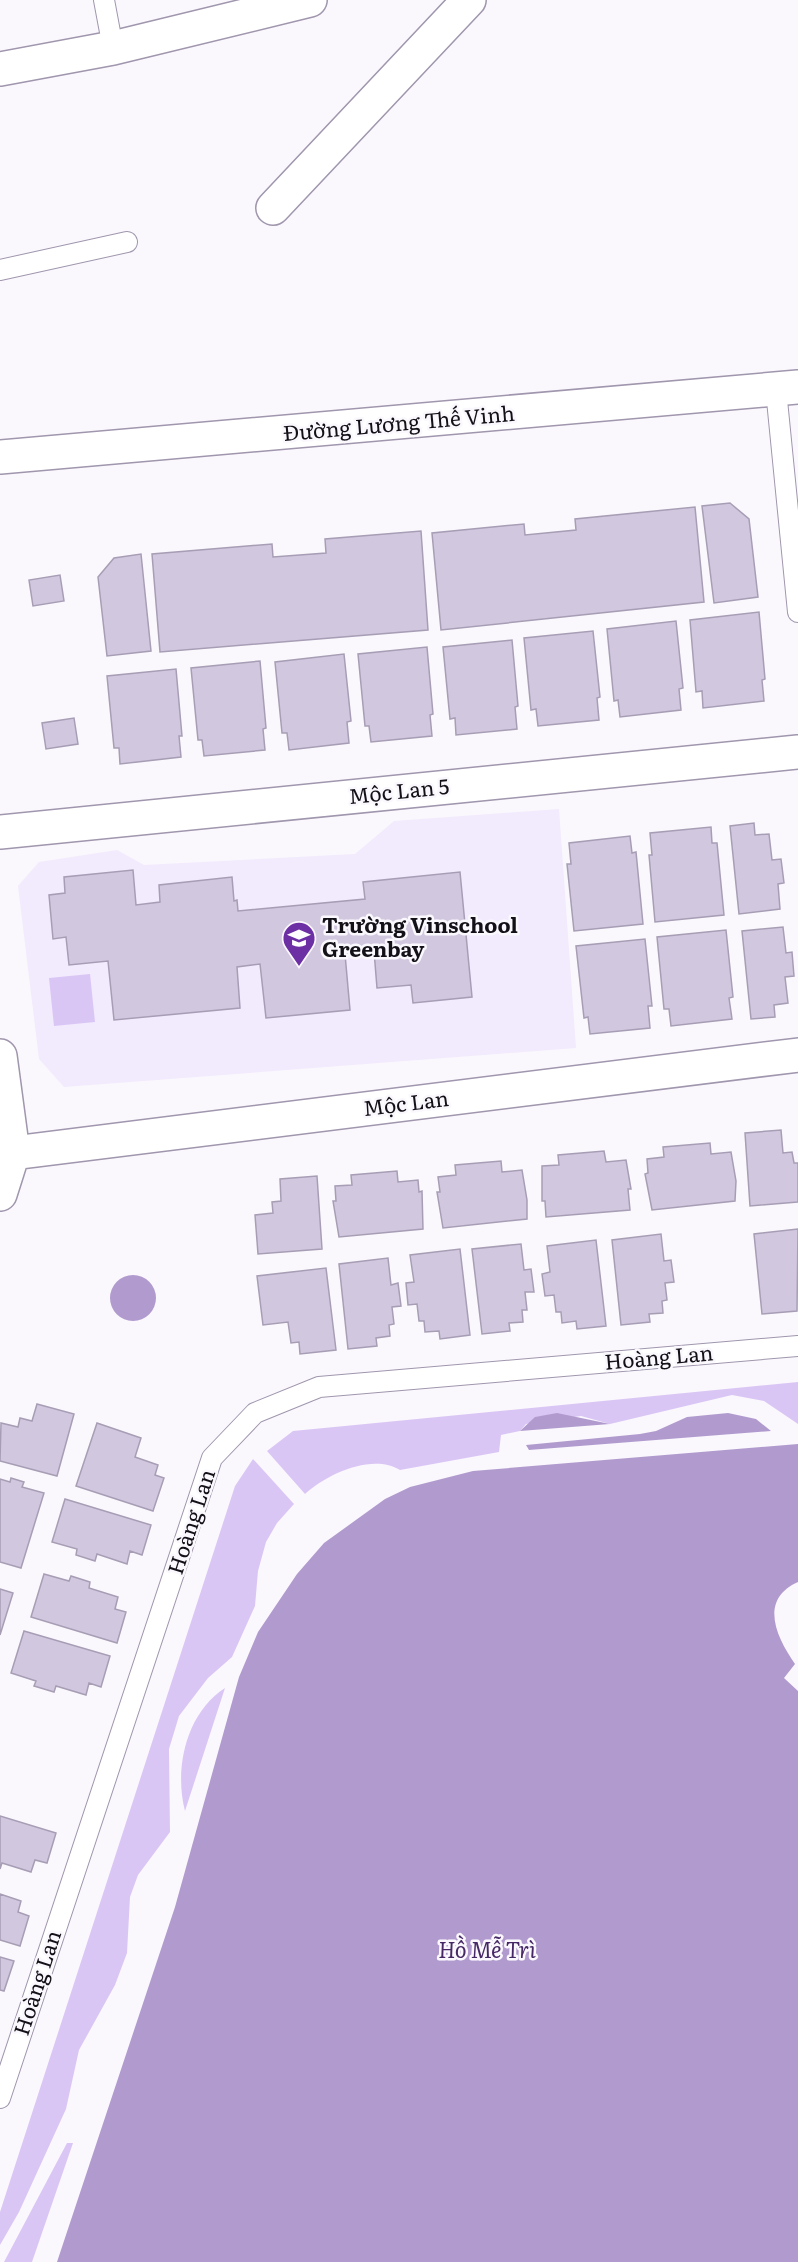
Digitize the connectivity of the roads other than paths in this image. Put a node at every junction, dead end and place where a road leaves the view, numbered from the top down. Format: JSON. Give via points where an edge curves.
{"nodes":[{"id":1,"x":104,"y":0,"type":"edge"},
{"id":2,"x":310,"y":0,"type":"edge"},
{"id":3,"x":469,"y":0,"type":"edge"},
{"id":4,"x":113,"y":48,"type":"junction"},
{"id":5,"x":0,"y":69,"type":"edge"},
{"id":6,"x":273,"y":208,"type":"dead end"},
{"id":7,"x":127,"y":242,"type":"dead end"},
{"id":8,"x":0,"y":270,"type":"edge"},
{"id":9,"x":787,"y":388,"type":"edge"},
{"id":10,"x":0,"y":457,"type":"edge"},
{"id":11,"x":798,"y":612,"type":"edge"},
{"id":12,"x":798,"y":752,"type":"edge"},
{"id":13,"x":0,"y":832,"type":"edge"},
{"id":14,"x":798,"y":1055,"type":"edge"},
{"id":15,"x":0,"y":1056,"type":"edge"},
{"id":16,"x":7,"y":1151,"type":"edge"},
{"id":17,"x":0,"y":1194,"type":"edge"},
{"id":18,"x":798,"y":1346,"type":"edge"},
{"id":19,"x":0,"y":2098,"type":"edge"}],
"edges":[{"from":1,"to":4,"type":"lane"},
{"from":2,"to":4,"type":"street"},
{"from":3,"to":6,"type":"street"},
{"from":4,"to":5,"type":"street"},
{"from":7,"to":8,"type":"lane"},
{"from":9,"to":10,"type":"street","name":"Đường Lương Thế Vinh"},
{"from":9,"to":11,"type":"lane"},
{"from":12,"to":13,"type":"street","name":"Mộc Lan 5"},
{"from":14,"to":16,"type":"street","name":"Mộc Lan"},
{"from":15,"to":16,"type":"street"},
{"from":16,"to":17,"type":"street"},
{"from":18,"to":19,"type":"lane","name":"Hoàng Lan","via":[[319,1387],[255,1413],[213,1458]]}]}
